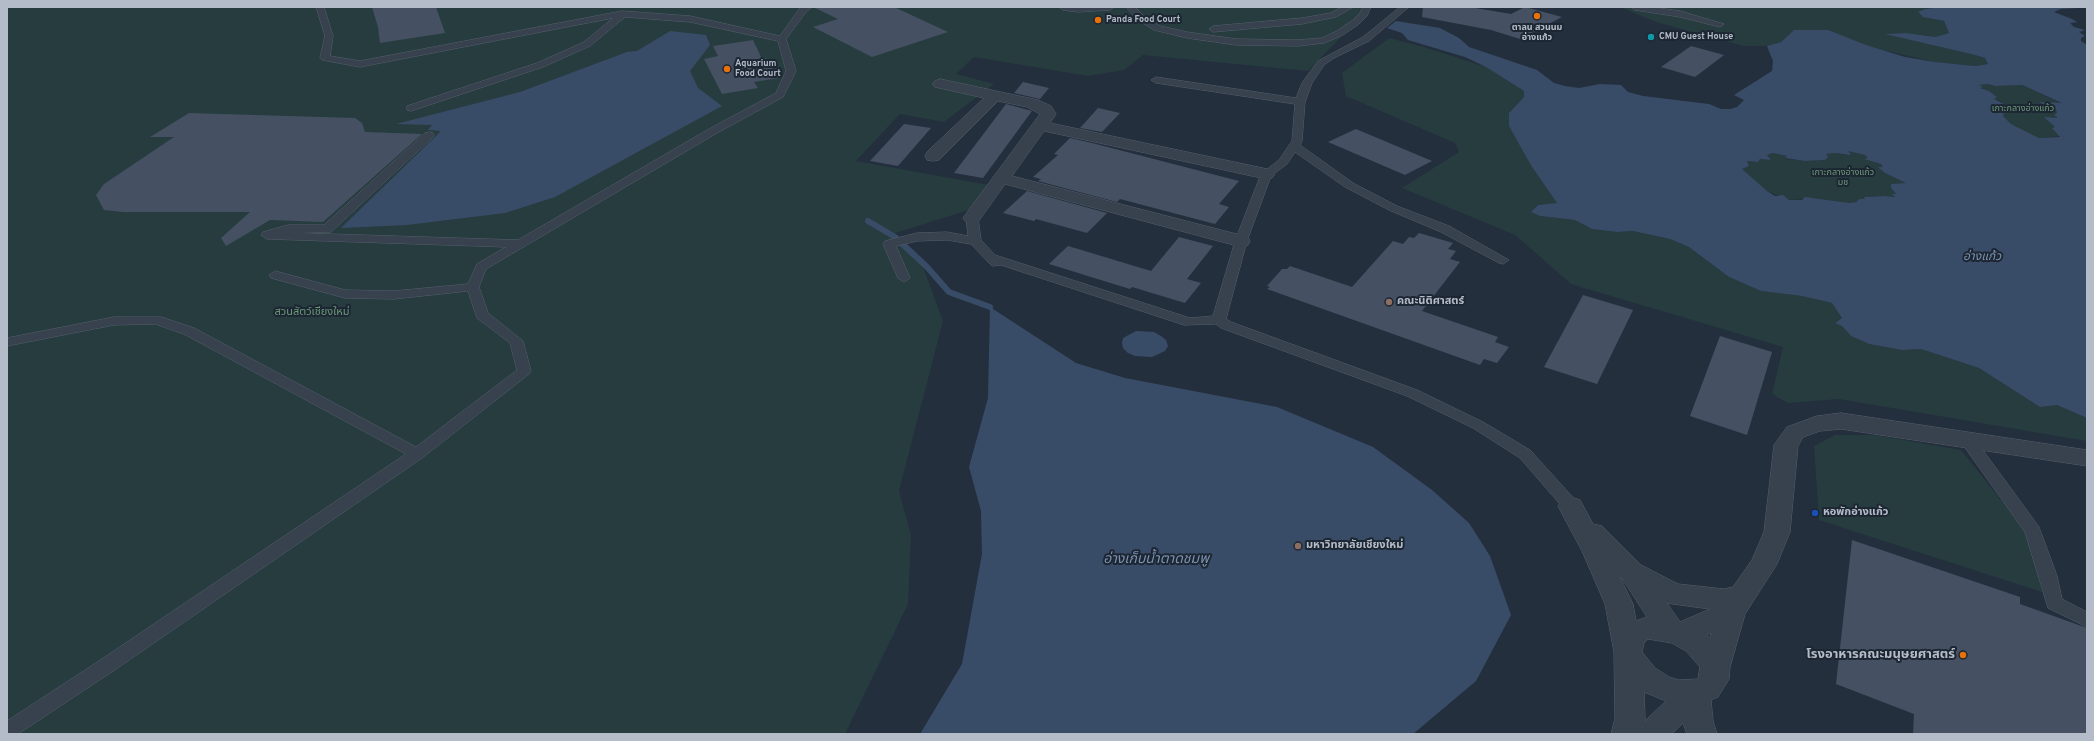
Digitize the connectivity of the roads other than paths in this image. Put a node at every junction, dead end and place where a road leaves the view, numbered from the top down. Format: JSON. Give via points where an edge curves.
{"nodes":[{"id":1,"x":320,"y":7,"type":"edge"},
{"id":2,"x":596,"y":7,"type":"edge"},
{"id":3,"x":808,"y":7,"type":"edge"},
{"id":4,"x":1063,"y":7,"type":"edge"},
{"id":5,"x":1110,"y":7,"type":"edge"},
{"id":6,"x":1130,"y":7,"type":"edge"},
{"id":7,"x":1349,"y":7,"type":"edge"},
{"id":8,"x":1367,"y":7,"type":"edge"},
{"id":9,"x":1405,"y":7,"type":"edge"},
{"id":10,"x":1635,"y":7,"type":"edge"},
{"id":11,"x":622,"y":14,"type":"junction"},
{"id":12,"x":604,"y":18,"type":"junction"},
{"id":13,"x":1720,"y":24,"type":"dead end"},
{"id":14,"x":1213,"y":29,"type":"dead end"},
{"id":15,"x":782,"y":39,"type":"junction"},
{"id":16,"x":1156,"y":80,"type":"dead end"},
{"id":17,"x":940,"y":84,"type":"dead end"},
{"id":18,"x":995,"y":95,"type":"junction"},
{"id":19,"x":1300,"y":102,"type":"junction"},
{"id":20,"x":411,"y":108,"type":"dead end"},
{"id":21,"x":1041,"y":126,"type":"junction"},
{"id":22,"x":429,"y":135,"type":"dead end"},
{"id":23,"x":1294,"y":146,"type":"junction"},
{"id":24,"x":933,"y":156,"type":"dead end"},
{"id":25,"x":1266,"y":174,"type":"junction"},
{"id":26,"x":1001,"y":178,"type":"junction"},
{"id":27,"x":972,"y":218,"type":"joint"},
{"id":28,"x":1241,"y":240,"type":"junction"},
{"id":29,"x":975,"y":241,"type":"junction"},
{"id":30,"x":519,"y":244,"type":"junction"},
{"id":31,"x":1503,"y":260,"type":"dead end"},
{"id":32,"x":275,"y":275,"type":"dead end"},
{"id":33,"x":904,"y":278,"type":"dead end"},
{"id":34,"x":473,"y":287,"type":"junction"},
{"id":35,"x":1219,"y":320,"type":"junction"},
{"id":36,"x":7,"y":342,"type":"edge"},
{"id":37,"x":1969,"y":442,"type":"junction"},
{"id":38,"x":417,"y":454,"type":"junction"},
{"id":39,"x":2087,"y":458,"type":"edge"},
{"id":40,"x":1571,"y":506,"type":"junction"},
{"id":41,"x":1631,"y":572,"type":"junction"},
{"id":42,"x":1737,"y":604,"type":"junction"},
{"id":43,"x":2087,"y":620,"type":"edge"},
{"id":44,"x":1676,"y":632,"type":"junction"},
{"id":45,"x":1628,"y":652,"type":"junction"},
{"id":46,"x":1715,"y":667,"type":"junction"},
{"id":47,"x":1695,"y":693,"type":"junction"},
{"id":48,"x":7,"y":731,"type":"edge"},
{"id":49,"x":1626,"y":734,"type":"edge"},
{"id":50,"x":1651,"y":734,"type":"edge"},
{"id":51,"x":1702,"y":734,"type":"edge"}],
"edges":[{"from":1,"to":12,"type":"lane","via":[[329,36],[325,58],[360,64]]},
{"from":2,"to":12,"type":"lane"},
{"from":3,"to":15,"type":"lane"},
{"from":4,"to":5,"type":"lane"},
{"from":6,"to":8,"type":"lane","via":[[1157,28],[1187,35],[1236,42],[1298,43],[1324,40],[1340,33],[1356,22]]},
{"from":7,"to":14,"type":"lane","via":[[1333,15],[1302,21]]},
{"from":9,"to":19,"type":"lane","via":[[1366,39],[1321,63],[1307,83]]},
{"from":10,"to":13,"type":"lane"},
{"from":11,"to":12,"type":"lane"},
{"from":11,"to":15,"type":"lane","via":[[690,19]]},
{"from":11,"to":20,"type":"lane","via":[[587,44],[540,65]]},
{"from":15,"to":30,"type":"lane","via":[[791,71],[780,95],[712,131]]},
{"from":16,"to":19,"type":"lane"},
{"from":17,"to":18,"type":"street"},
{"from":18,"to":21,"type":"street","via":[[1032,103],[1045,109],[1048,114]]},
{"from":18,"to":24,"type":"street"},
{"from":19,"to":23,"type":"lane","via":[[1297,141]]},
{"from":21,"to":25,"type":"street"},
{"from":21,"to":26,"type":"street"},
{"from":22,"to":30,"type":"lane","via":[[327,229],[288,229],[267,235]]},
{"from":23,"to":25,"type":"lane","via":[[1283,162]]},
{"from":23,"to":31,"type":"lane","via":[[1349,185],[1393,208],[1445,229]]},
{"from":25,"to":28,"type":"lane"},
{"from":26,"to":27,"type":"street"},
{"from":26,"to":28,"type":"street"},
{"from":27,"to":29,"type":"lane"},
{"from":28,"to":35,"type":"lane"},
{"from":29,"to":33,"type":"lane","via":[[947,236],[917,236],[889,244]]},
{"from":29,"to":35,"type":"lane","via":[[994,260],[1188,322]]},
{"from":30,"to":34,"type":"lane","via":[[481,267]]},
{"from":32,"to":34,"type":"lane","via":[[345,294],[394,295]]},
{"from":34,"to":38,"type":"lane","via":[[482,315],[516,341],[524,370]]},
{"from":35,"to":40,"type":"lane","via":[[1226,325],[1400,388],[1461,416],[1525,454]]},
{"from":36,"to":38,"type":"lane","via":[[114,321],[156,320],[190,330]]},
{"from":37,"to":39,"type":"street"},
{"from":37,"to":42,"type":"street","via":[[1841,421],[1817,424],[1795,432],[1786,445],[1778,532],[1764,564]]},
{"from":37,"to":43,"type":"lane","via":[[2033,531],[2054,603]]},
{"from":38,"to":48,"type":"lane"},
{"from":40,"to":41,"type":"street","via":[[1608,550]]},
{"from":40,"to":45,"type":"street","via":[[1619,604]]},
{"from":41,"to":42,"type":"street","via":[[1673,594]]},
{"from":41,"to":44,"type":"street"},
{"from":42,"to":44,"type":"street"},
{"from":42,"to":46,"type":"street"},
{"from":44,"to":45,"type":"street","via":[[1648,628],[1636,632]]},
{"from":44,"to":46,"type":"street","via":[[1696,642],[1708,654]]},
{"from":45,"to":47,"type":"street","via":[[1645,677],[1678,692]]},
{"from":45,"to":49,"type":"street","via":[[1630,718]]},
{"from":46,"to":47,"type":"street","via":[[1714,679],[1708,688]]},
{"from":47,"to":50,"type":"street"},
{"from":47,"to":51,"type":"street"}]}
